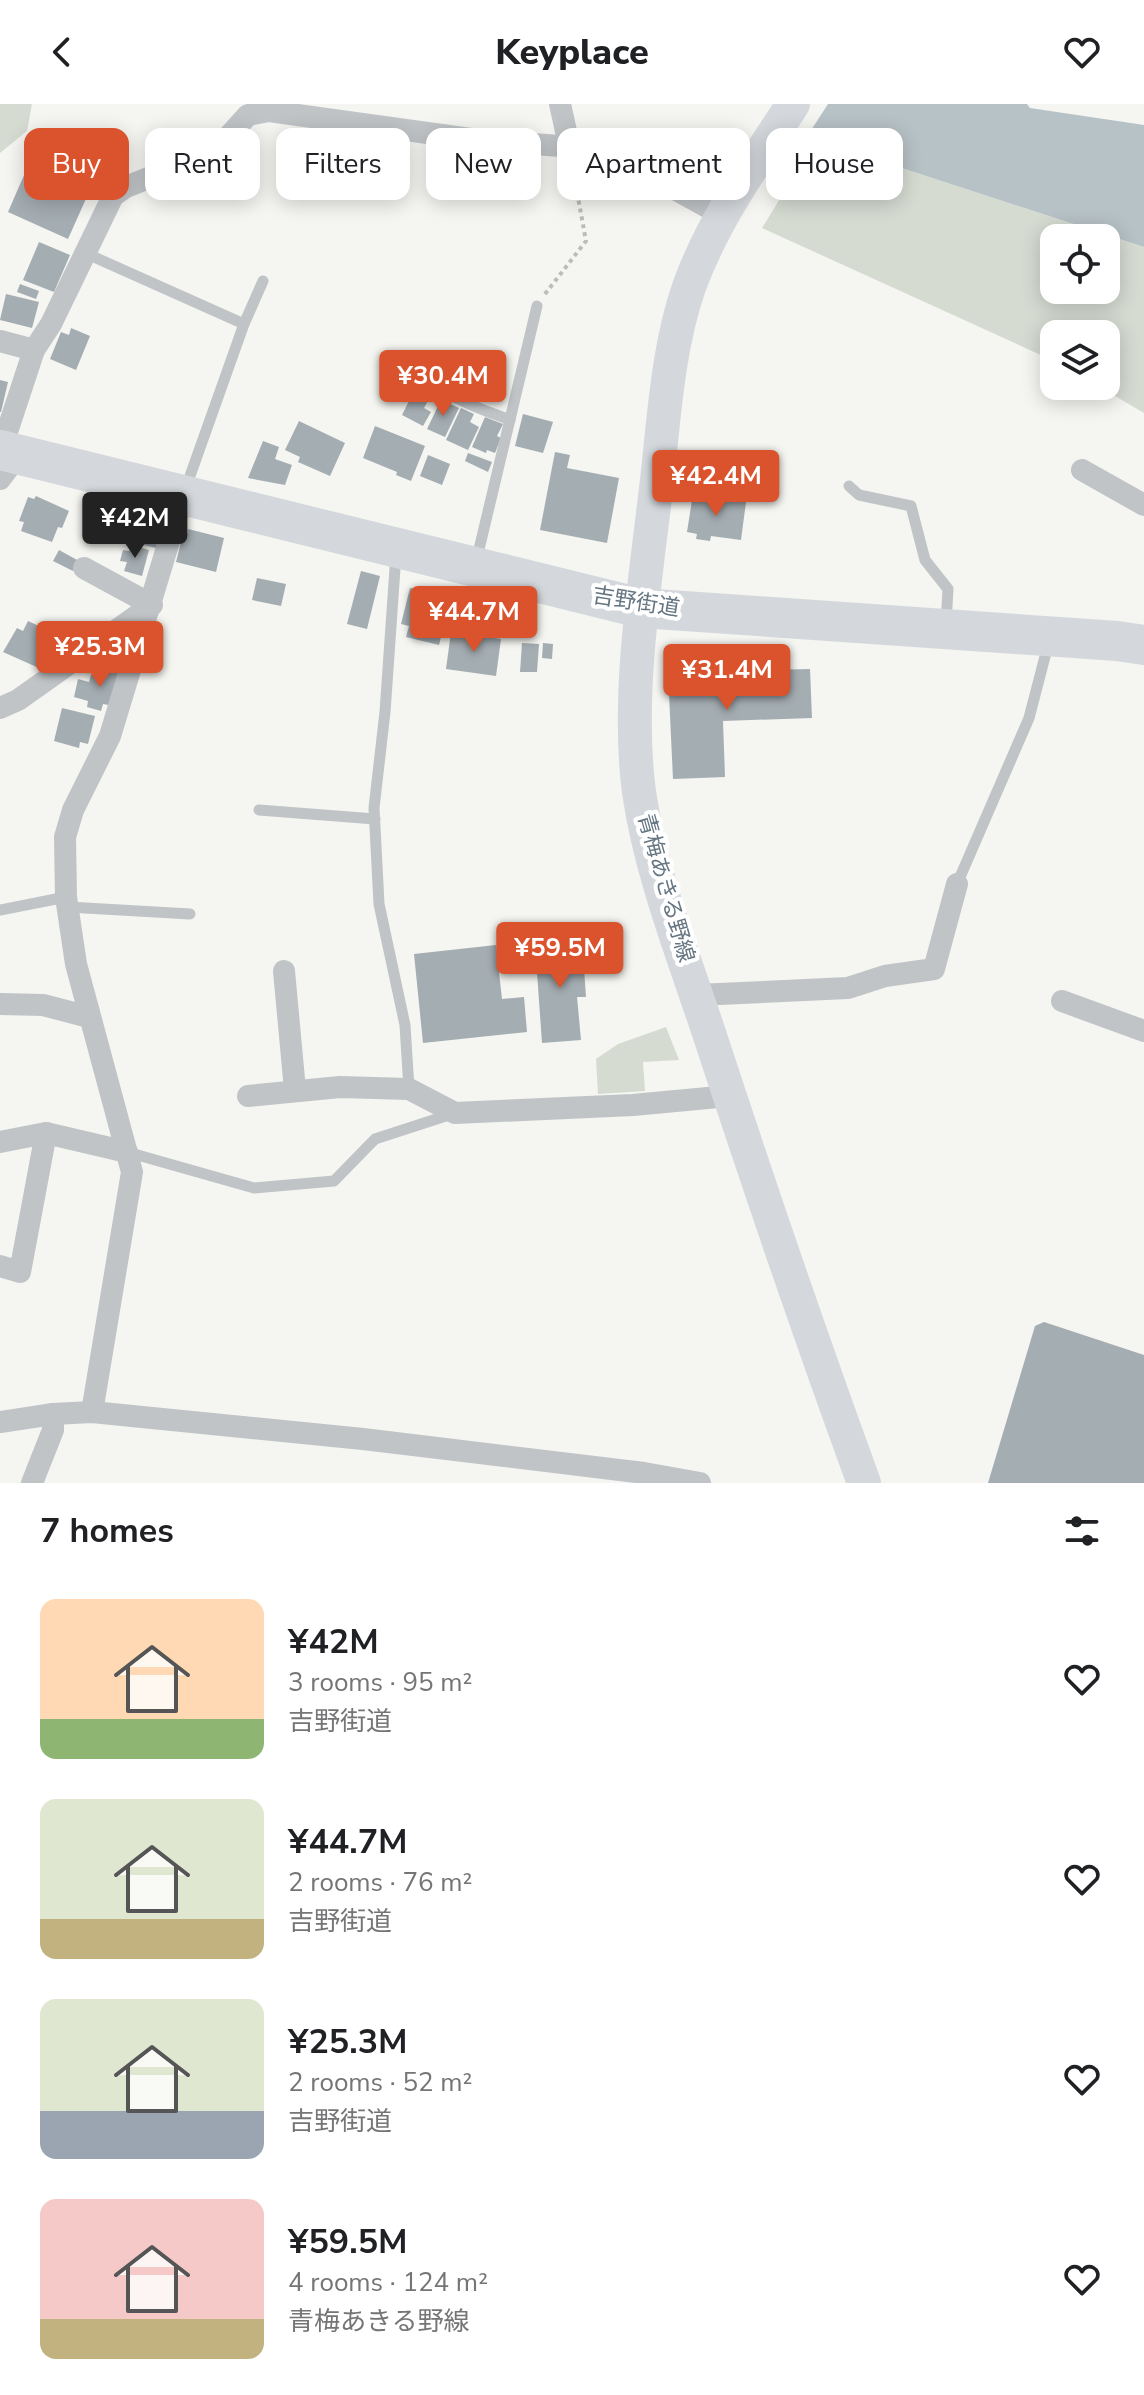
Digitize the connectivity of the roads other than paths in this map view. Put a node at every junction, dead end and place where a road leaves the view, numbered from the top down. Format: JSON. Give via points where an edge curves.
{"nodes":[{"id":1,"x":560,"y":104,"type":"edge"},
{"id":2,"x":793,"y":104,"type":"edge"},
{"id":3,"x":565,"y":128,"type":"edge"},
{"id":4,"x":557,"y":144,"type":"edge"},
{"id":5,"x":695,"y":200,"type":"edge"},
{"id":6,"x":722,"y":215,"type":"junction"},
{"id":7,"x":85,"y":253,"type":"junction"},
{"id":8,"x":263,"y":281,"type":"dead end"},
{"id":9,"x":537,"y":306,"type":"road end"},
{"id":10,"x":244,"y":324,"type":"junction"},
{"id":11,"x":0,"y":341,"type":"edge"},
{"id":12,"x":34,"y":350,"type":"junction"},
{"id":13,"x":426,"y":364,"type":"dead end"},
{"id":14,"x":510,"y":420,"type":"junction"},
{"id":15,"x":5,"y":458,"type":"edge"},
{"id":16,"x":1082,"y":470,"type":"dead end"},
{"id":17,"x":849,"y":486,"type":"dead end"},
{"id":18,"x":183,"y":495,"type":"junction"},
{"id":19,"x":1144,"y":505,"type":"edge"},
{"id":20,"x":396,"y":547,"type":"junction"},
{"id":21,"x":475,"y":566,"type":"junction"},
{"id":22,"x":84,"y":568,"type":"dead end"},
{"id":23,"x":152,"y":605,"type":"junction"},
{"id":24,"x":641,"y":608,"type":"junction"},
{"id":25,"x":946,"y":628,"type":"junction"},
{"id":26,"x":1049,"y":636,"type":"junction"},
{"id":27,"x":1144,"y":645,"type":"edge"},
{"id":28,"x":0,"y":708,"type":"edge"},
{"id":29,"x":259,"y":810,"type":"dead end"},
{"id":30,"x":375,"y":819,"type":"junction"},
{"id":31,"x":957,"y":884,"type":"joint"},
{"id":32,"x":67,"y":902,"type":"junction"},
{"id":33,"x":0,"y":910,"type":"edge"},
{"id":34,"x":190,"y":914,"type":"dead end"},
{"id":35,"x":284,"y":971,"type":"dead end"},
{"id":36,"x":697,"y":995,"type":"junction"},
{"id":37,"x":1062,"y":1001,"type":"dead end"},
{"id":38,"x":0,"y":1004,"type":"edge"},
{"id":39,"x":89,"y":1017,"type":"junction"},
{"id":40,"x":1144,"y":1031,"type":"edge"},
{"id":41,"x":409,"y":1089,"type":"junction"},
{"id":42,"x":295,"y":1090,"type":"junction"},
{"id":43,"x":248,"y":1096,"type":"dead end"},
{"id":44,"x":729,"y":1096,"type":"junction"},
{"id":45,"x":455,"y":1113,"type":"junction"},
{"id":46,"x":46,"y":1133,"type":"junction"},
{"id":47,"x":0,"y":1142,"type":"edge"},
{"id":48,"x":127,"y":1152,"type":"junction"},
{"id":49,"x":0,"y":1266,"type":"edge"},
{"id":50,"x":92,"y":1412,"type":"junction"},
{"id":51,"x":53,"y":1414,"type":"junction"},
{"id":52,"x":0,"y":1422,"type":"edge"},
{"id":53,"x":32,"y":1483,"type":"edge"},
{"id":54,"x":699,"y":1483,"type":"edge"},
{"id":55,"x":864,"y":1483,"type":"edge"}],
"edges":[{"from":1,"to":3,"type":"street"},
{"from":2,"to":6,"type":"main road","name":"青梅あきる野線"},
{"from":4,"to":7,"type":"street","via":[[478,140],[269,111],[248,115],[208,154],[113,196]]},
{"from":5,"to":6,"type":"street"},
{"from":6,"to":24,"type":"main road","name":"青梅あきる野線","via":[[688,289],[676,339]]},
{"from":7,"to":10,"type":"lane"},
{"from":7,"to":12,"type":"street"},
{"from":8,"to":10,"type":"lane"},
{"from":9,"to":14,"type":"lane"},
{"from":10,"to":18,"type":"lane"},
{"from":11,"to":12,"type":"street"},
{"from":12,"to":15,"type":"street"},
{"from":13,"to":14,"type":"lane","via":[[446,392]]},
{"from":14,"to":21,"type":"lane"},
{"from":15,"to":18,"type":"highway","name":"吉野街道"},
{"from":16,"to":19,"type":"street"},
{"from":17,"to":25,"type":"lane","via":[[859,495],[911,506],[925,560],[948,589]]},
{"from":18,"to":20,"type":"highway","name":"吉野街道"},
{"from":18,"to":23,"type":"street"},
{"from":20,"to":21,"type":"highway","name":"吉野街道"},
{"from":20,"to":30,"type":"lane"},
{"from":21,"to":24,"type":"highway","name":"吉野街道"},
{"from":22,"to":23,"type":"street"},
{"from":23,"to":28,"type":"street","via":[[31,692]]},
{"from":23,"to":32,"type":"street","via":[[110,736],[65,837]]},
{"from":24,"to":25,"type":"highway","name":"吉野街道"},
{"from":24,"to":36,"type":"main road","name":"青梅あきる野線","via":[[639,791],[659,877]]},
{"from":25,"to":26,"type":"highway","name":"吉野街道"},
{"from":26,"to":27,"type":"highway","name":"吉野街道"},
{"from":26,"to":31,"type":"lane","via":[[1029,718]]},
{"from":29,"to":30,"type":"lane"},
{"from":30,"to":41,"type":"lane","via":[[379,904],[405,1025]]},
{"from":31,"to":36,"type":"street","via":[[934,969],[848,988]]},
{"from":32,"to":33,"type":"lane"},
{"from":32,"to":34,"type":"lane"},
{"from":32,"to":39,"type":"street"},
{"from":35,"to":42,"type":"street"},
{"from":36,"to":44,"type":"main road","name":"青梅あきる野線"},
{"from":37,"to":40,"type":"street"},
{"from":38,"to":39,"type":"street","via":[[43,1005]]},
{"from":39,"to":48,"type":"street"},
{"from":41,"to":42,"type":"street"},
{"from":41,"to":45,"type":"street"},
{"from":42,"to":43,"type":"street"},
{"from":44,"to":45,"type":"street"},
{"from":44,"to":55,"type":"main road","name":"青梅あきる野線"},
{"from":45,"to":48,"type":"lane","via":[[375,1139],[334,1181],[254,1188]]},
{"from":46,"to":47,"type":"street"},
{"from":46,"to":48,"type":"street"},
{"from":46,"to":49,"type":"street","via":[[20,1272]]},
{"from":48,"to":50,"type":"street","via":[[132,1172]]},
{"from":50,"to":51,"type":"street"},
{"from":50,"to":54,"type":"street","via":[[363,1439]]},
{"from":51,"to":52,"type":"street"},
{"from":51,"to":53,"type":"street","via":[[53,1430]]}]}
